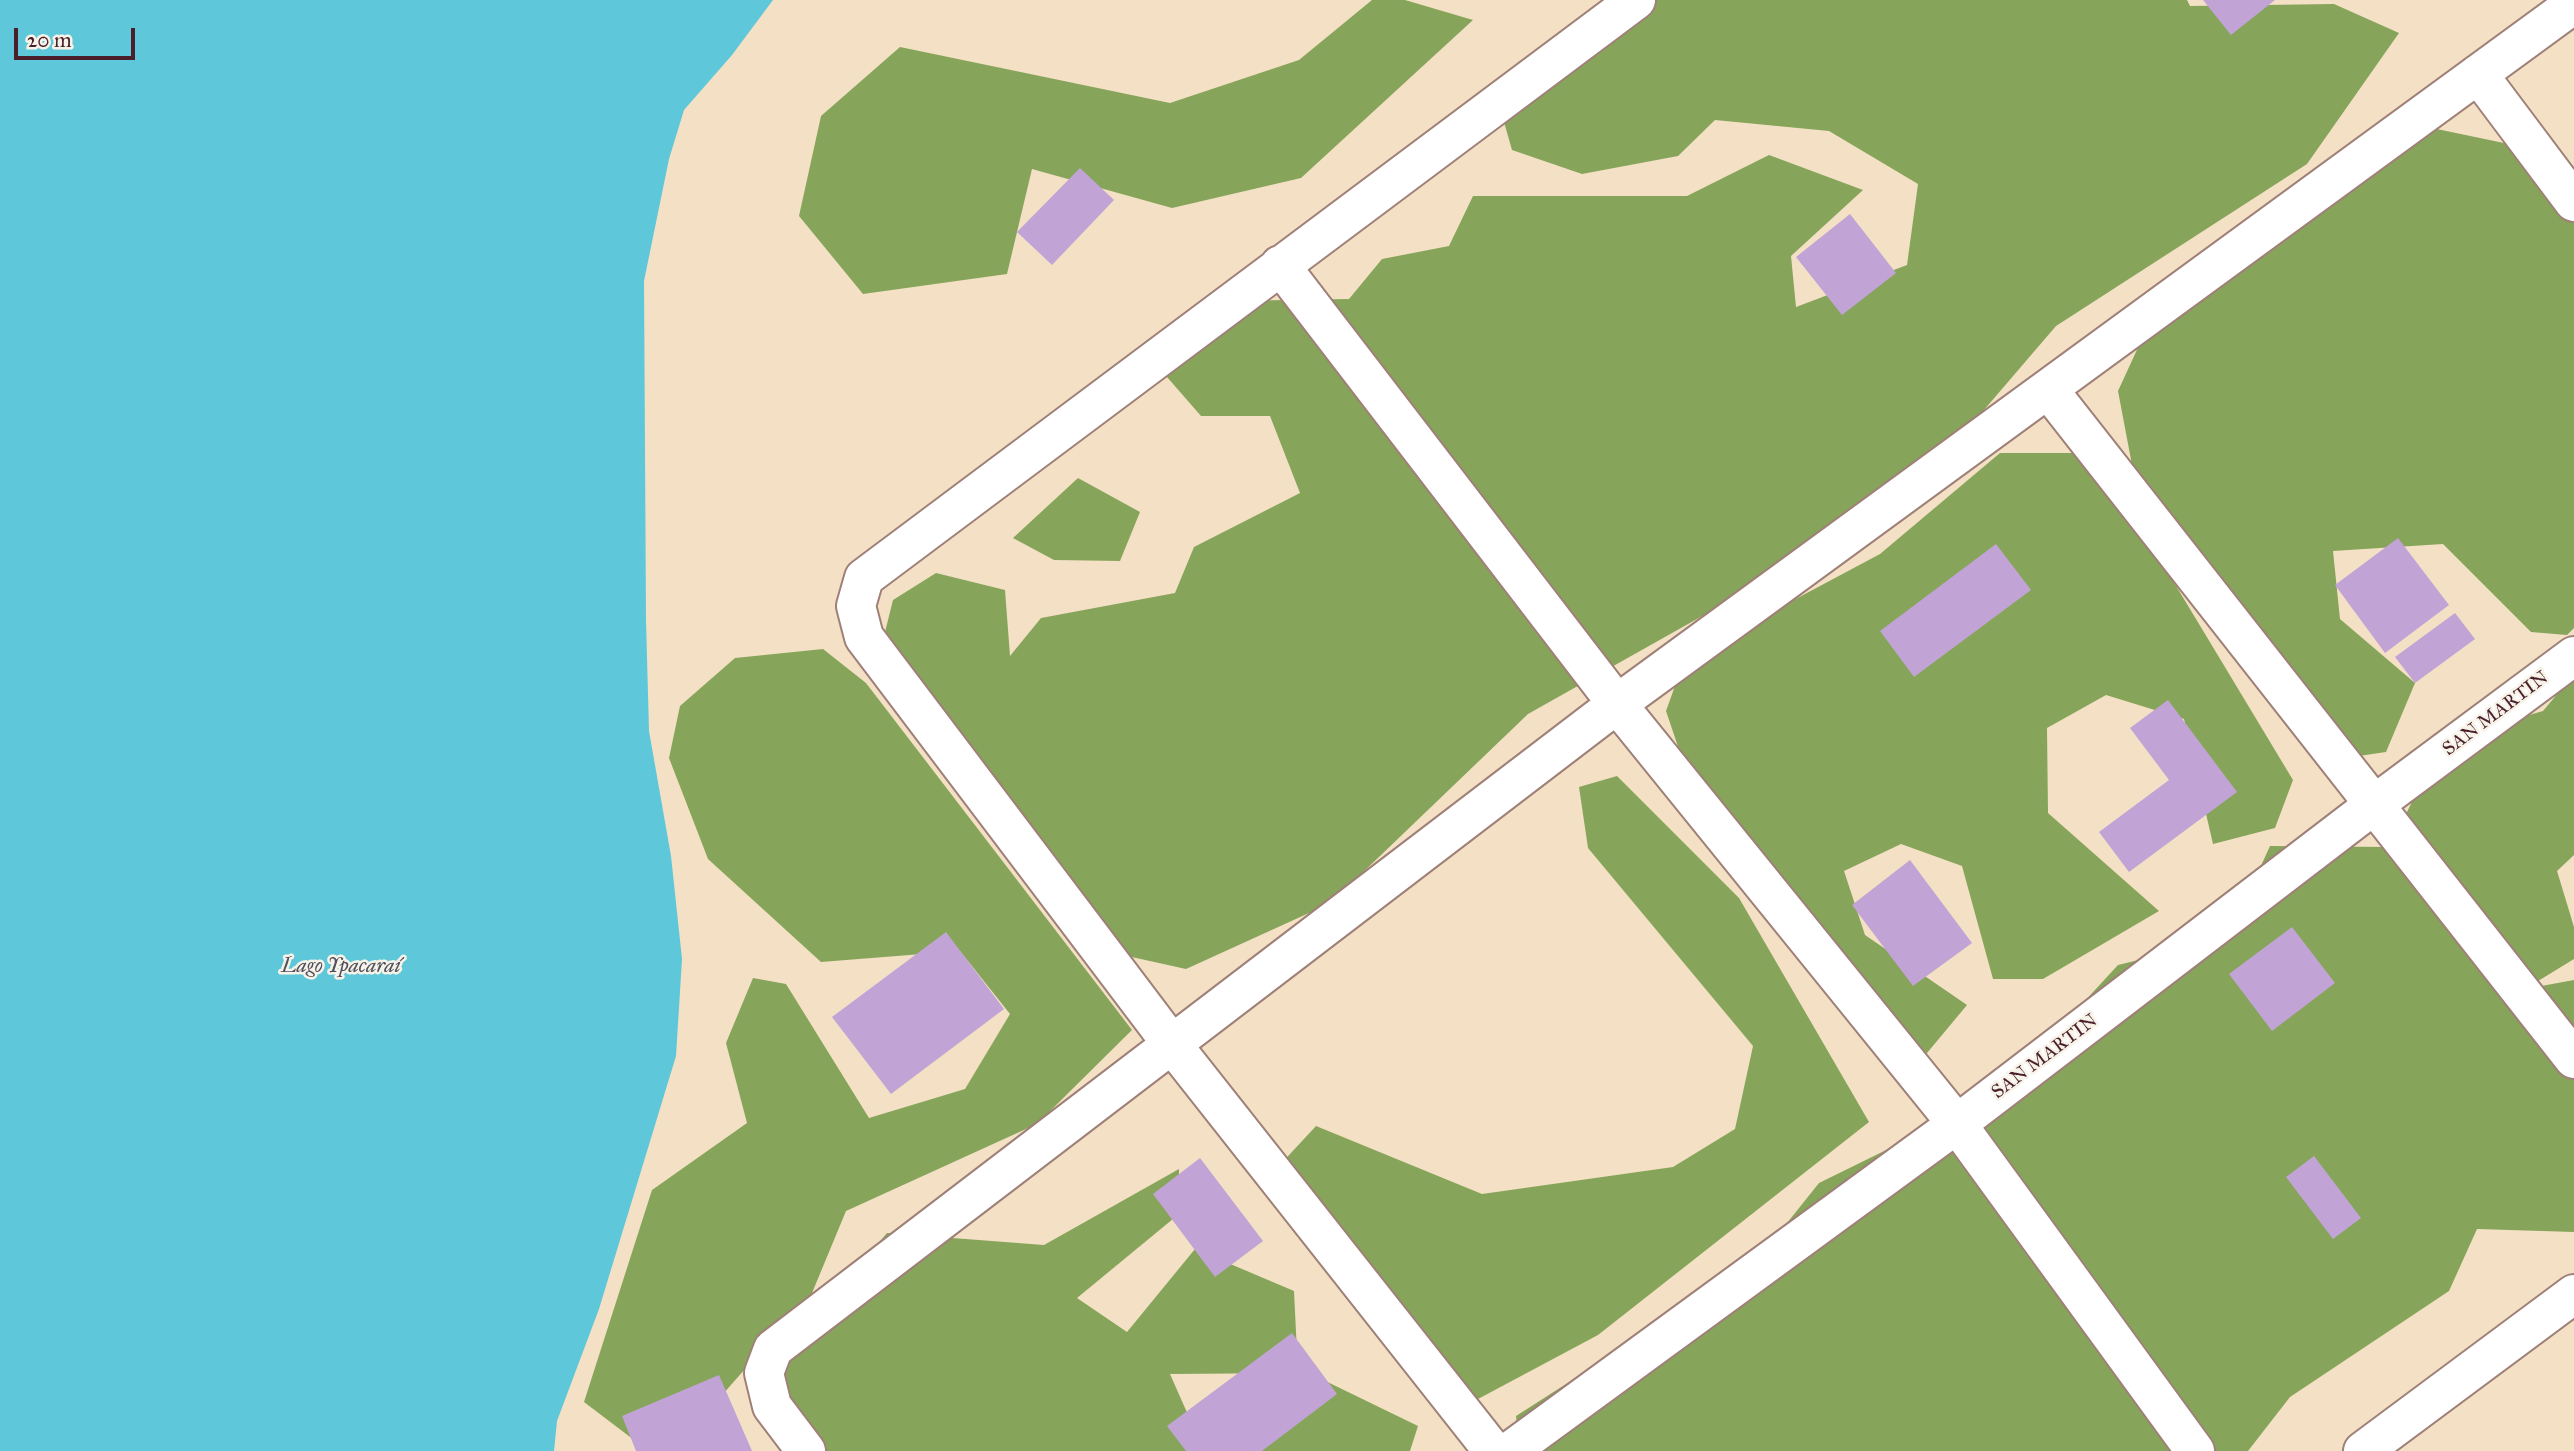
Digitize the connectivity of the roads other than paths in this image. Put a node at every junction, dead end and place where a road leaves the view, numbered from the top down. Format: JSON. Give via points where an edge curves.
{"nodes":[{"id":1,"x":1636,"y":0,"type":"edge"},
{"id":2,"x":2574,"y":4,"type":"edge"},
{"id":3,"x":2479,"y":74,"type":"junction"},
{"id":4,"x":2574,"y":202,"type":"edge"},
{"id":5,"x":1280,"y":265,"type":"junction"},
{"id":6,"x":2048,"y":389,"type":"junction"},
{"id":7,"x":2574,"y":656,"type":"edge"},
{"id":8,"x":1617,"y":704,"type":"junction"},
{"id":9,"x":2375,"y":804,"type":"junction"},
{"id":10,"x":1171,"y":1043,"type":"junction"},
{"id":11,"x":2574,"y":1059,"type":"edge"},
{"id":12,"x":1957,"y":1124,"type":"junction"},
{"id":13,"x":2574,"y":1294,"type":"edge"},
{"id":14,"x":806,"y":1451,"type":"edge"},
{"id":15,"x":1493,"y":1451,"type":"edge"},
{"id":16,"x":1510,"y":1451,"type":"edge"},
{"id":17,"x":2195,"y":1451,"type":"edge"},
{"id":18,"x":2363,"y":1451,"type":"edge"}],
"edges":[{"from":1,"to":5,"type":"street"},
{"from":2,"to":3,"type":"street"},
{"from":3,"to":4,"type":"street"},
{"from":3,"to":6,"type":"street"},
{"from":5,"to":8,"type":"street"},
{"from":5,"to":10,"type":"street","via":[[864,578],[856,606],[864,637]]},
{"from":6,"to":8,"type":"street"},
{"from":6,"to":9,"type":"street"},
{"from":7,"to":9,"type":"street","name":"SAN MARTIN"},
{"from":8,"to":10,"type":"street"},
{"from":8,"to":12,"type":"street"},
{"from":9,"to":11,"type":"street"},
{"from":9,"to":12,"type":"street","name":"SAN MARTIN"},
{"from":10,"to":14,"type":"street","via":[[773,1349],[764,1373],[772,1406]]},
{"from":10,"to":15,"type":"street"},
{"from":12,"to":16,"type":"street","name":"SAN MARTIN"},
{"from":12,"to":17,"type":"street"},
{"from":13,"to":18,"type":"street"}]}
